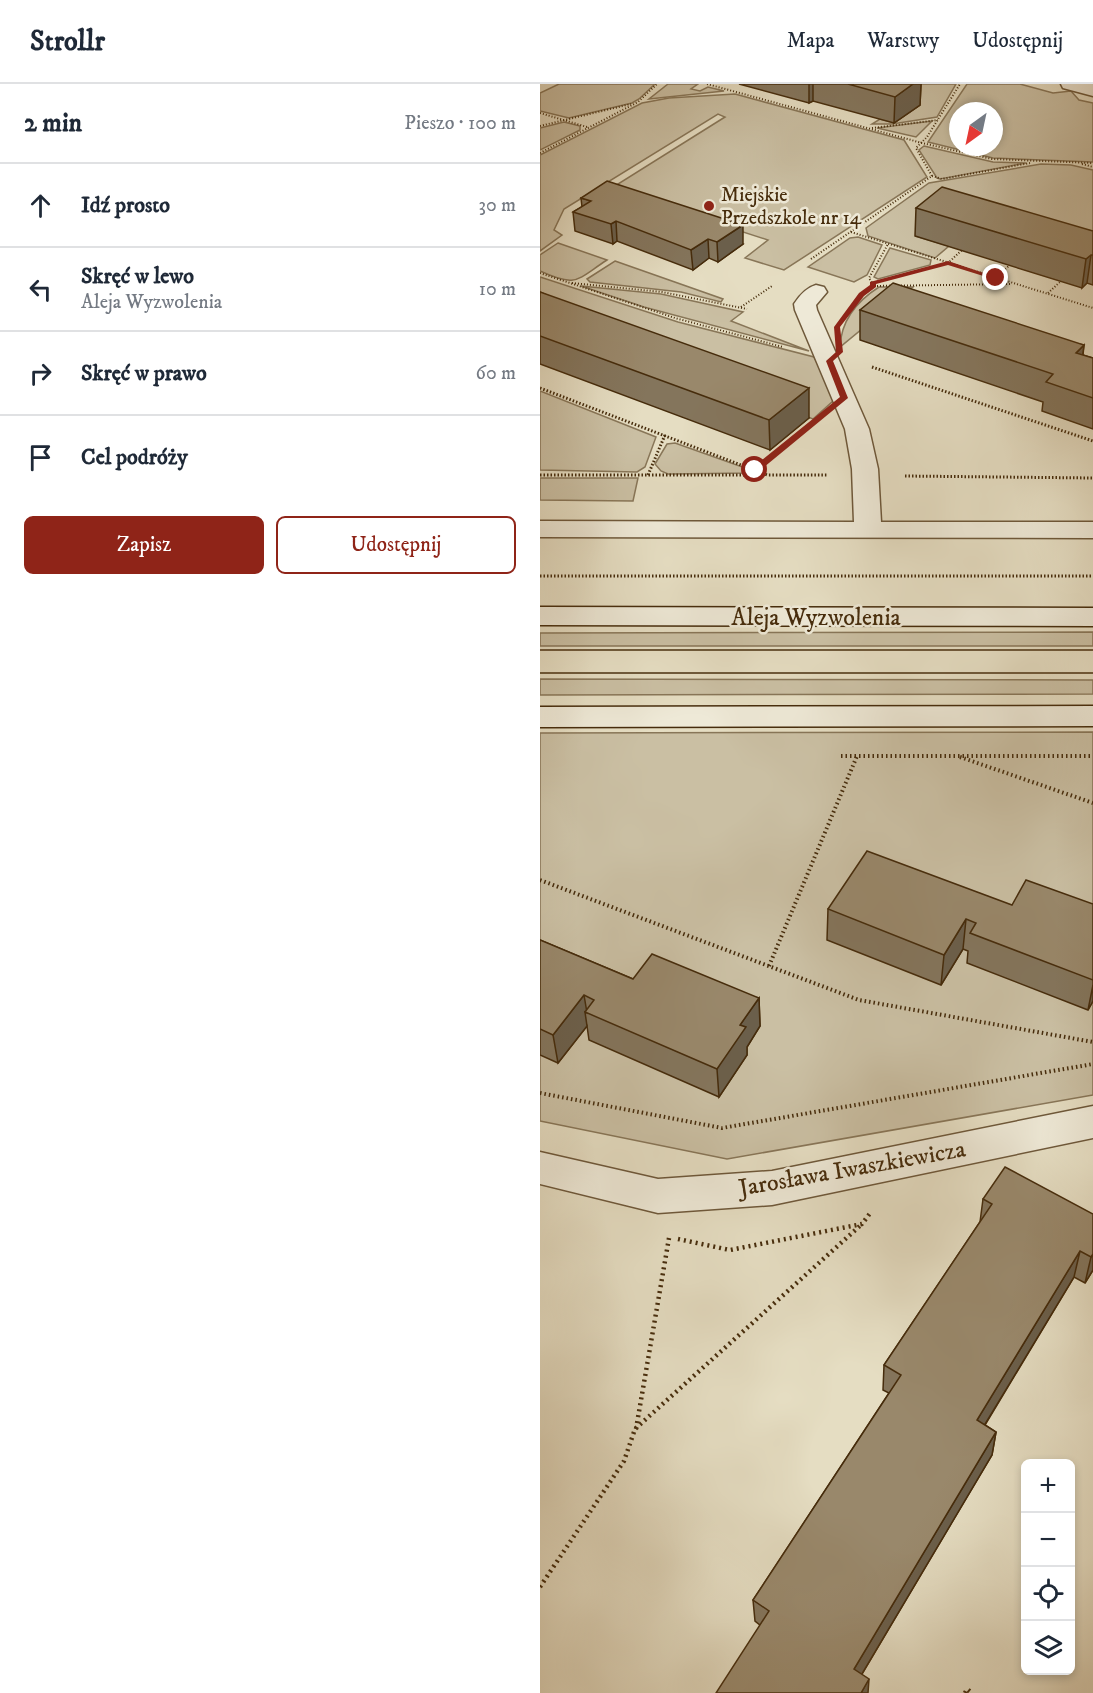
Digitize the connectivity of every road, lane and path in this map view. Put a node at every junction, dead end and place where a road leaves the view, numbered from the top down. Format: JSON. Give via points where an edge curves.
{"nodes":[{"id":1,"x":657,"y":84,"type":"edge"},
{"id":2,"x":707,"y":84,"type":"edge"},
{"id":3,"x":960,"y":84,"type":"edge"},
{"id":4,"x":1070,"y":84,"type":"edge"},
{"id":5,"x":1093,"y":90,"type":"edge"},
{"id":6,"x":638,"y":102,"type":"junction"},
{"id":7,"x":540,"y":113,"type":"edge"},
{"id":8,"x":564,"y":120,"type":"junction"},
{"id":9,"x":938,"y":120,"type":"junction"},
{"id":10,"x":540,"y":126,"type":"edge"},
{"id":11,"x":588,"y":127,"type":"junction"},
{"id":12,"x":868,"y":128,"type":"junction"},
{"id":13,"x":922,"y":143,"type":"junction"},
{"id":14,"x":540,"y":153,"type":"edge"},
{"id":15,"x":1039,"y":161,"type":"junction"},
{"id":16,"x":1093,"y":165,"type":"edge"},
{"id":17,"x":932,"y":176,"type":"junction"},
{"id":18,"x":850,"y":232,"type":"junction"},
{"id":19,"x":888,"y":244,"type":"junction"},
{"id":20,"x":962,"y":250,"type":"edge"},
{"id":21,"x":948,"y":263,"type":"junction"},
{"id":22,"x":805,"y":264,"type":"dead end"},
{"id":23,"x":1010,"y":265,"type":"edge"},
{"id":24,"x":540,"y":273,"type":"edge"},
{"id":25,"x":996,"y":278,"type":"junction"},
{"id":26,"x":1061,"y":281,"type":"edge"},
{"id":27,"x":566,"y":282,"type":"junction"},
{"id":28,"x":777,"y":282,"type":"dead end"},
{"id":29,"x":873,"y":284,"type":"junction"},
{"id":30,"x":1017,"y":284,"type":"junction"},
{"id":31,"x":919,"y":285,"type":"junction"},
{"id":32,"x":816,"y":292,"type":"dead end"},
{"id":33,"x":910,"y":293,"type":"edge"},
{"id":34,"x":1047,"y":293,"type":"junction"},
{"id":35,"x":741,"y":307,"type":"junction"},
{"id":36,"x":1093,"y":308,"type":"edge"},
{"id":37,"x":747,"y":309,"type":"dead end"},
{"id":38,"x":832,"y":357,"type":"junction"},
{"id":39,"x":540,"y":388,"type":"edge"},
{"id":40,"x":844,"y":398,"type":"junction"},
{"id":41,"x":664,"y":435,"type":"junction"},
{"id":42,"x":1093,"y":441,"type":"edge"},
{"id":43,"x":755,"y":470,"type":"junction"},
{"id":44,"x":540,"y":475,"type":"edge"},
{"id":45,"x":648,"y":475,"type":"junction"},
{"id":46,"x":767,"y":475,"type":"junction"},
{"id":47,"x":865,"y":475,"type":"junction"},
{"id":48,"x":1093,"y":478,"type":"edge"},
{"id":49,"x":540,"y":529,"type":"edge"},
{"id":50,"x":868,"y":530,"type":"junction"},
{"id":51,"x":1093,"y":530,"type":"edge"},
{"id":52,"x":540,"y":576,"type":"edge"},
{"id":53,"x":1093,"y":576,"type":"edge"},
{"id":54,"x":540,"y":616,"type":"edge"},
{"id":55,"x":1093,"y":618,"type":"edge"},
{"id":56,"x":1093,"y":716,"type":"edge"},
{"id":57,"x":540,"y":717,"type":"edge"},
{"id":58,"x":857,"y":756,"type":"dead end"},
{"id":59,"x":957,"y":756,"type":"dead end"},
{"id":60,"x":1093,"y":803,"type":"edge"},
{"id":61,"x":540,"y":880,"type":"edge"},
{"id":62,"x":769,"y":966,"type":"junction"},
{"id":63,"x":1093,"y":1042,"type":"edge"},
{"id":64,"x":1093,"y":1064,"type":"edge"},
{"id":65,"x":540,"y":1093,"type":"edge"},
{"id":66,"x":1093,"y":1122,"type":"edge"},
{"id":67,"x":540,"y":1168,"type":"edge"},
{"id":68,"x":862,"y":1224,"type":"dead end"},
{"id":69,"x":669,"y":1238,"type":"dead end"},
{"id":70,"x":635,"y":1429,"type":"junction"},
{"id":71,"x":540,"y":1587,"type":"edge"},
{"id":72,"x":964,"y":1693,"type":"edge"},
{"id":73,"x":972,"y":1693,"type":"edge"}],
"edges":[{"from":1,"to":6,"type":"path"},
{"from":2,"to":12,"type":"path"},
{"from":3,"to":9,"type":"path"},
{"from":4,"to":5,"type":"street"},
{"from":6,"to":8,"type":"path"},
{"from":6,"to":11,"type":"path"},
{"from":7,"to":8,"type":"path"},
{"from":8,"to":10,"type":"path"},
{"from":8,"to":11,"type":"path"},
{"from":9,"to":12,"type":"path"},
{"from":9,"to":13,"type":"path"},
{"from":11,"to":14,"type":"path"},
{"from":12,"to":13,"type":"path"},
{"from":13,"to":15,"type":"path","via":[[992,159]]},
{"from":13,"to":17,"type":"path","via":[[916,148]]},
{"from":15,"to":16,"type":"path"},
{"from":15,"to":17,"type":"path","via":[[942,179]]},
{"from":17,"to":18,"type":"path"},
{"from":18,"to":19,"type":"path"},
{"from":18,"to":22,"type":"path"},
{"from":19,"to":21,"type":"path"},
{"from":19,"to":29,"type":"path","via":[[869,278]]},
{"from":20,"to":21,"type":"path"},
{"from":21,"to":25,"type":"path"},
{"from":21,"to":29,"type":"path"},
{"from":23,"to":25,"type":"path"},
{"from":24,"to":27,"type":"path"},
{"from":25,"to":30,"type":"path"},
{"from":26,"to":34,"type":"path"},
{"from":27,"to":35,"type":"path","via":[[662,292]]},
{"from":27,"to":38,"type":"path","via":[[675,318]]},
{"from":28,"to":35,"type":"path"},
{"from":29,"to":31,"type":"path"},
{"from":29,"to":38,"type":"path","via":[[837,327]]},
{"from":30,"to":31,"type":"path"},
{"from":30,"to":34,"type":"path"},
{"from":31,"to":33,"type":"path"},
{"from":32,"to":38,"type":"street","via":[[805,304],[806,310]]},
{"from":34,"to":36,"type":"path"},
{"from":35,"to":37,"type":"path"},
{"from":38,"to":40,"type":"street"},
{"from":38,"to":42,"type":"path"},
{"from":39,"to":41,"type":"path"},
{"from":40,"to":43,"type":"path"},
{"from":40,"to":47,"type":"street","via":[[857,429]]},
{"from":41,"to":43,"type":"path"},
{"from":41,"to":45,"type":"path"},
{"from":43,"to":46,"type":"path"},
{"from":44,"to":45,"type":"path"},
{"from":45,"to":46,"type":"path"},
{"from":46,"to":47,"type":"path"},
{"from":47,"to":48,"type":"path"},
{"from":47,"to":50,"type":"street"},
{"from":49,"to":50,"type":"street"},
{"from":50,"to":51,"type":"street"},
{"from":52,"to":53,"type":"path"},
{"from":54,"to":55,"type":"street","name":"Aleja Wyzwolenia"},
{"from":56,"to":57,"type":"street"},
{"from":58,"to":62,"type":"path"},
{"from":59,"to":60,"type":"path"},
{"from":61,"to":62,"type":"path"},
{"from":62,"to":63,"type":"path","via":[[859,1000]]},
{"from":64,"to":65,"type":"path","via":[[722,1128]]},
{"from":66,"to":67,"type":"street","name":"Jarosława Iwaszkiewicza","via":[[772,1188],[658,1196]]},
{"from":68,"to":70,"type":"path"},
{"from":69,"to":70,"type":"path"},
{"from":70,"to":71,"type":"path","via":[[624,1461]]},
{"from":72,"to":73,"type":"path","via":[[967,1689]]}]}
